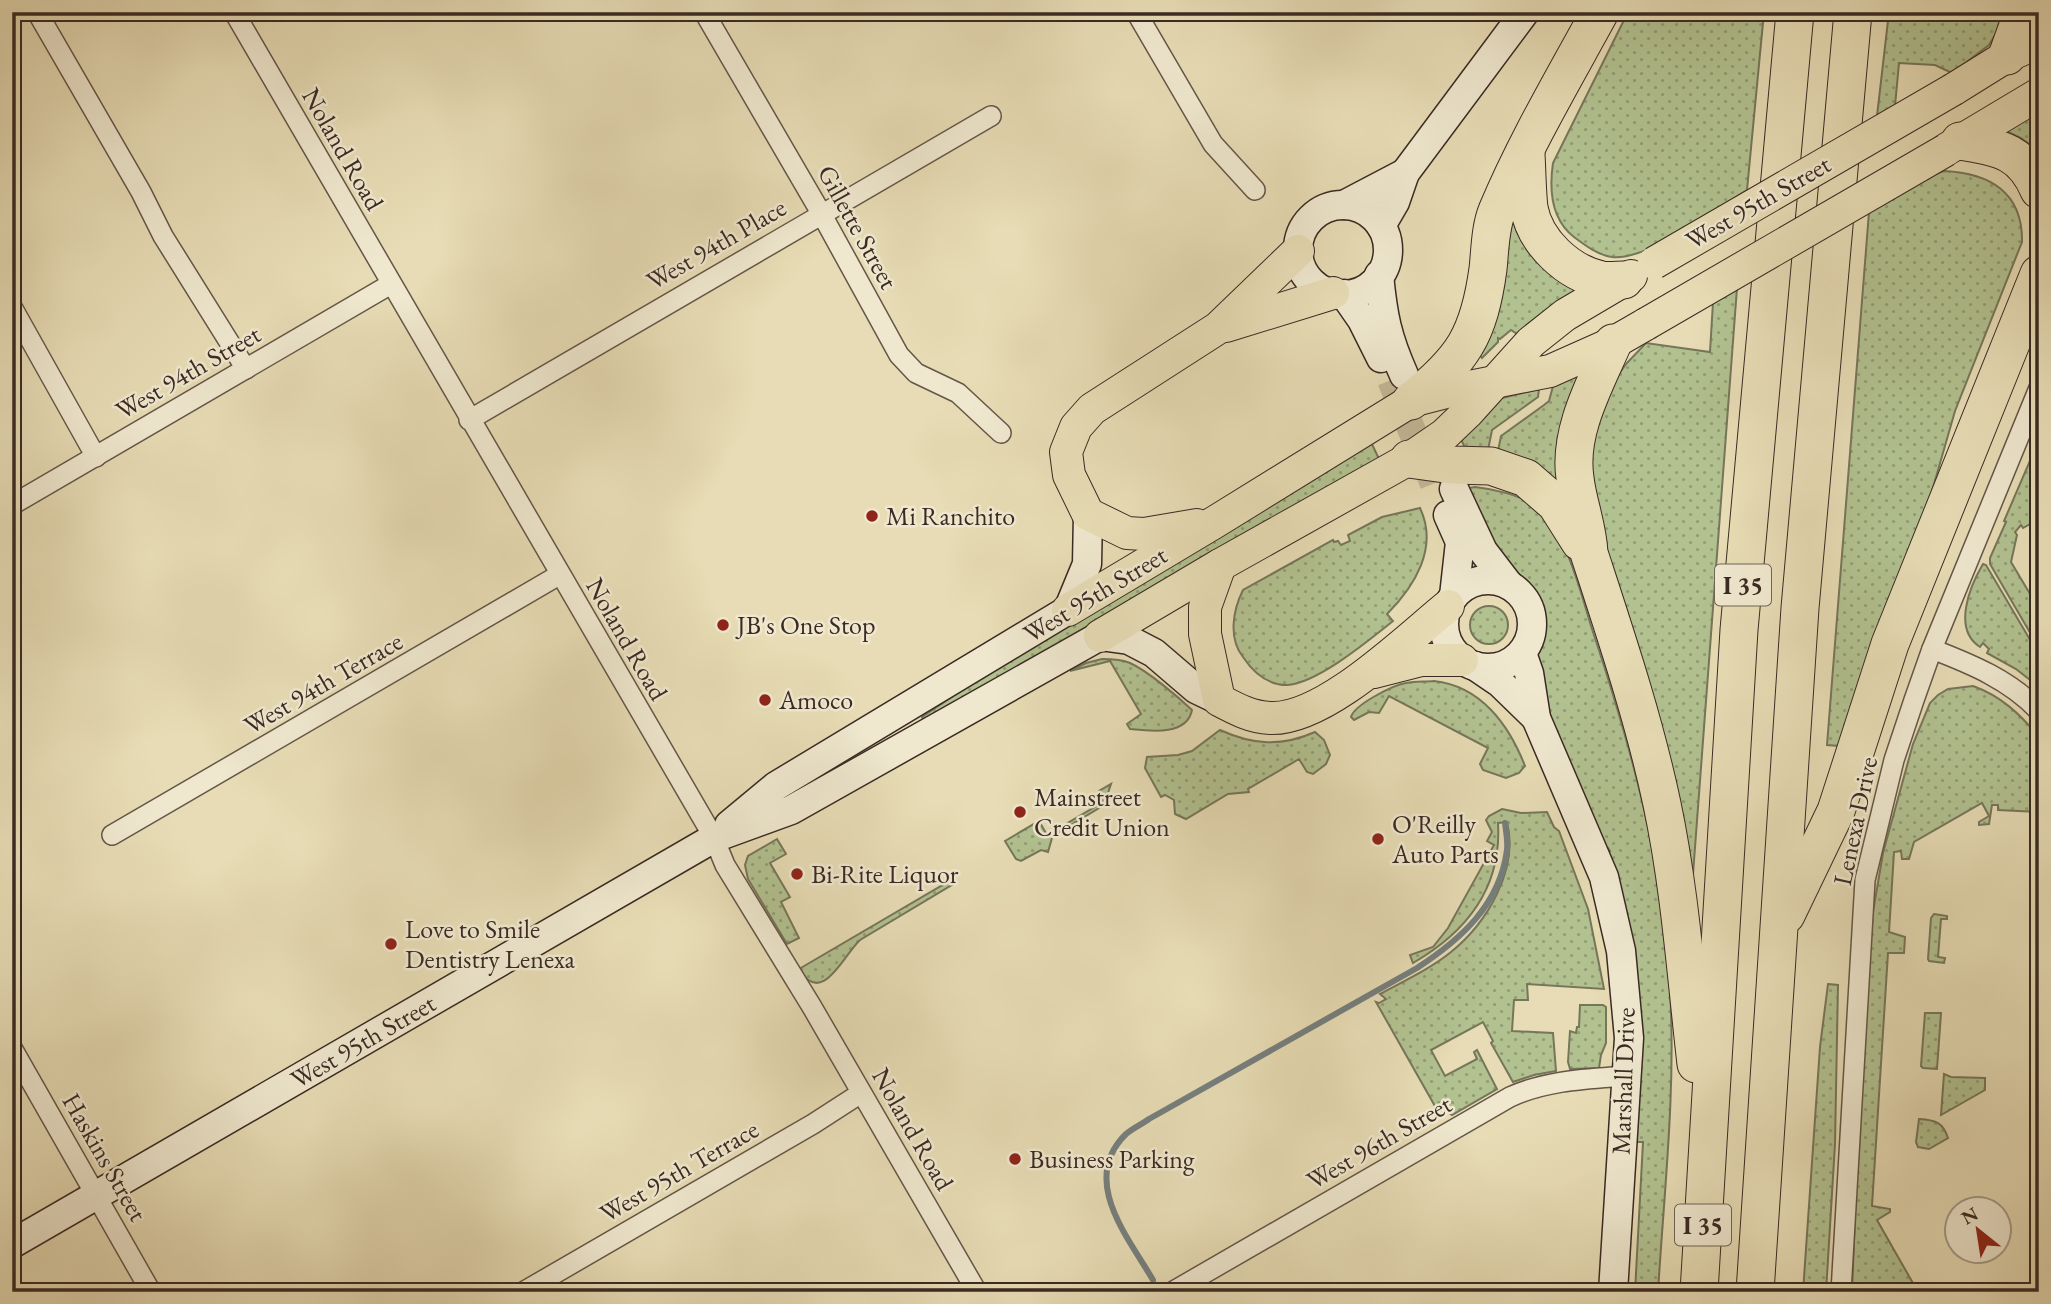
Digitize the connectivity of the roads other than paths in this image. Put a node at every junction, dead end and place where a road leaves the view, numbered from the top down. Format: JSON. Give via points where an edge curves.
{"nodes":[{"id":1,"x":37,"y":12,"type":"edge"},
{"id":2,"x":234,"y":12,"type":"edge"},
{"id":3,"x":704,"y":12,"type":"edge"},
{"id":4,"x":1136,"y":12,"type":"edge"},
{"id":5,"x":1525,"y":12,"type":"edge"},
{"id":6,"x":1600,"y":12,"type":"edge"},
{"id":7,"x":1795,"y":12,"type":"edge"},
{"id":8,"x":1853,"y":12,"type":"edge"},
{"id":9,"x":2023,"y":12,"type":"edge"},
{"id":10,"x":2023,"y":49,"type":"edge"},
{"id":11,"x":2039,"y":94,"type":"edge"},
{"id":12,"x":991,"y":116,"type":"dead end"},
{"id":13,"x":1953,"y":145,"type":"junction"},
{"id":14,"x":1526,"y":149,"type":"junction"},
{"id":15,"x":1405,"y":173,"type":"junction"},
{"id":16,"x":1255,"y":190,"type":"dead end"},
{"id":17,"x":2039,"y":190,"type":"edge"},
{"id":18,"x":1344,"y":205,"type":"junction"},
{"id":19,"x":821,"y":213,"type":"junction"},
{"id":20,"x":1381,"y":226,"type":"junction"},
{"id":21,"x":1297,"y":251,"type":"junction"},
{"id":22,"x":1639,"y":271,"type":"junction"},
{"id":23,"x":2039,"y":274,"type":"edge"},
{"id":24,"x":1379,"y":275,"type":"junction"},
{"id":25,"x":391,"y":284,"type":"junction"},
{"id":26,"x":1338,"y":294,"type":"junction"},
{"id":27,"x":12,"y":307,"type":"edge"},
{"id":28,"x":1218,"y":328,"type":"junction"},
{"id":29,"x":1613,"y":343,"type":"junction"},
{"id":30,"x":246,"y":369,"type":"junction"},
{"id":31,"x":1493,"y":383,"type":"junction"},
{"id":32,"x":1402,"y":385,"type":"junction"},
{"id":33,"x":2039,"y":388,"type":"edge"},
{"id":34,"x":470,"y":420,"type":"junction"},
{"id":35,"x":1001,"y":433,"type":"dead end"},
{"id":36,"x":96,"y":457,"type":"junction"},
{"id":37,"x":1409,"y":459,"type":"junction"},
{"id":38,"x":12,"y":505,"type":"edge"},
{"id":39,"x":1088,"y":514,"type":"junction"},
{"id":40,"x":1215,"y":523,"type":"junction"},
{"id":41,"x":1589,"y":553,"type":"junction"},
{"id":42,"x":1220,"y":565,"type":"junction"},
{"id":43,"x":559,"y":576,"type":"junction"},
{"id":44,"x":1509,"y":585,"type":"junction"},
{"id":45,"x":1451,"y":601,"type":"junction"},
{"id":46,"x":1068,"y":610,"type":"junction"},
{"id":47,"x":1100,"y":636,"type":"junction"},
{"id":48,"x":1932,"y":649,"type":"junction"},
{"id":49,"x":1522,"y":653,"type":"junction"},
{"id":50,"x":1469,"y":663,"type":"junction"},
{"id":51,"x":1366,"y":673,"type":"junction"},
{"id":52,"x":1219,"y":700,"type":"junction"},
{"id":53,"x":2039,"y":711,"type":"edge"},
{"id":54,"x":1536,"y":719,"type":"junction"},
{"id":55,"x":112,"y":835,"type":"dead end"},
{"id":56,"x":714,"y":838,"type":"junction"},
{"id":57,"x":1778,"y":932,"type":"junction"},
{"id":58,"x":12,"y":1048,"type":"edge"},
{"id":59,"x":1626,"y":1076,"type":"junction"},
{"id":60,"x":861,"y":1093,"type":"junction"},
{"id":61,"x":1707,"y":1159,"type":"junction"},
{"id":62,"x":98,"y":1195,"type":"junction"},
{"id":63,"x":12,"y":1244,"type":"edge"},
{"id":64,"x":151,"y":1292,"type":"edge"},
{"id":65,"x":523,"y":1292,"type":"edge"},
{"id":66,"x":977,"y":1292,"type":"edge"},
{"id":67,"x":1172,"y":1292,"type":"edge"},
{"id":68,"x":1613,"y":1292,"type":"edge"},
{"id":69,"x":1699,"y":1292,"type":"edge"},
{"id":70,"x":1755,"y":1292,"type":"edge"},
{"id":71,"x":1841,"y":1292,"type":"edge"}],
"edges":[{"from":1,"to":30,"type":"street","via":[[163,236]]},
{"from":2,"to":25,"type":"street","name":"Noland Road"},
{"from":3,"to":19,"type":"street","name":"Gillette Street"},
{"from":4,"to":16,"type":"street","via":[[1213,144]]},
{"from":5,"to":15,"type":"street"},
{"from":6,"to":14,"type":"highway"},
{"from":7,"to":61,"type":"highway","number":"I 35","via":[[1739,630]]},
{"from":8,"to":57,"type":"highway","number":"I 35","via":[[1800,608]]},
{"from":9,"to":10,"type":"highway"},
{"from":10,"to":22,"type":"main road","name":"West 95th Street","bridge":true},
{"from":11,"to":13,"type":"main road","name":"West 95th Street"},
{"from":12,"to":19,"type":"street","name":"West 94th Place"},
{"from":13,"to":17,"type":"highway","via":[[2000,148],[2023,163]]},
{"from":13,"to":29,"type":"main road","name":"West 95th Street","bridge":true},
{"from":14,"to":22,"type":"highway","via":[[1530,209],[1537,229],[1561,261],[1602,280]]},
{"from":14,"to":32,"type":"highway","via":[[1495,214],[1485,287],[1465,349],[1440,379]]},
{"from":15,"to":18,"type":"street"},
{"from":15,"to":20,"type":"street"},
{"from":18,"to":20,"type":"street","via":[[1359,207]]},
{"from":18,"to":21,"type":"street","via":[[1316,213],[1306,223]]},
{"from":19,"to":34,"type":"street","name":"West 94th Place"},
{"from":19,"to":35,"type":"street","name":"Gillette Street","via":[[899,355],[916,373],[958,393]]},
{"from":20,"to":24,"type":"street","via":[[1388,251]]},
{"from":21,"to":26,"type":"street","via":[[1308,278],[1319,288]]},
{"from":21,"to":28,"type":"main road"},
{"from":22,"to":31,"type":"main road","name":"West 95th Street","via":[[1565,315],[1531,342]]},
{"from":23,"to":57,"type":"highway","via":[[1890,644],[1836,811]]},
{"from":24,"to":26,"type":"street","via":[[1357,292]]},
{"from":24,"to":32,"type":"street","via":[[1383,317]]},
{"from":25,"to":30,"type":"street","name":"West 94th Street"},
{"from":25,"to":34,"type":"street","name":"Noland Road"},
{"from":26,"to":28,"type":"main road"},
{"from":26,"to":32,"type":"street","via":[[1362,320]]},
{"from":27,"to":36,"type":"street"},
{"from":28,"to":39,"type":"main road","via":[[1092,409],[1076,427],[1066,452],[1069,475]]},
{"from":29,"to":31,"type":"main road","name":"West 95th Street","via":[[1550,371]]},
{"from":29,"to":41,"type":"highway","via":[[1587,405],[1575,451],[1574,476]]},
{"from":30,"to":36,"type":"street","name":"West 94th Street"},
{"from":31,"to":32,"type":"main road","name":"West 95th Street","via":[[1454,390]]},
{"from":31,"to":37,"type":"main road","name":"West 95th Street","via":[[1444,435]]},
{"from":32,"to":40,"type":"main road","name":"West 95th Street"},
{"from":33,"to":48,"type":"street","name":"Lenexa Drive"},
{"from":34,"to":43,"type":"street","name":"Noland Road"},
{"from":36,"to":38,"type":"street","name":"West 94th Street"},
{"from":37,"to":41,"type":"highway","via":[[1491,466],[1526,478],[1556,504]]},
{"from":37,"to":42,"type":"main road","name":"West 95th Street"},
{"from":39,"to":40,"type":"main road","via":[[1127,533]]},
{"from":39,"to":46,"type":"street","via":[[1087,564]]},
{"from":40,"to":46,"type":"main road","name":"West 95th Street"},
{"from":41,"to":61,"type":"highway","via":[[1648,740],[1663,807]]},
{"from":42,"to":47,"type":"main road","name":"West 95th Street"},
{"from":42,"to":52,"type":"main road","via":[[1205,602],[1205,634]]},
{"from":43,"to":55,"type":"street","name":"West 94th Terrace"},
{"from":43,"to":56,"type":"street","name":"Noland Road"},
{"from":44,"to":45,"type":"street","via":[[1480,581],[1465,586]]},
{"from":44,"to":45,"type":"street","via":[[1447,493],[1460,542]]},
{"from":44,"to":49,"type":"street","via":[[1527,603],[1532,616]]},
{"from":45,"to":50,"type":"street","via":[[1444,620],[1446,636],[1452,649]]},
{"from":45,"to":51,"type":"main road"},
{"from":46,"to":56,"type":"street","name":"West 95th Street","via":[[776,786]]},
{"from":47,"to":52,"type":"street","via":[[1129,640],[1154,653],[1196,689]]},
{"from":47,"to":56,"type":"street","name":"West 95th Street","via":[[791,810]]},
{"from":48,"to":53,"type":"street","via":[[2006,684]]},
{"from":48,"to":71,"type":"street","name":"Lenexa Drive","via":[[1894,760],[1865,880]]},
{"from":49,"to":50,"type":"street","via":[[1500,667]]},
{"from":49,"to":54,"type":"street","name":"Marshall Drive"},
{"from":50,"to":51,"type":"main road","via":[[1421,660]]},
{"from":50,"to":54,"type":"street","name":"Marshall Drive","via":[[1500,683]]},
{"from":51,"to":52,"type":"main road","via":[[1307,710],[1272,718],[1240,712]]},
{"from":54,"to":59,"type":"street","name":"Marshall Drive","via":[[1604,877],[1621,951],[1628,1012]]},
{"from":56,"to":60,"type":"street","name":"Noland Road","via":[[725,865]]},
{"from":56,"to":62,"type":"street","name":"West 95th Street"},
{"from":57,"to":70,"type":"highway","number":"I 35"},
{"from":58,"to":62,"type":"street","name":"Haskins Street"},
{"from":59,"to":67,"type":"street","name":"West 96th Street","via":[[1559,1082],[1510,1097]]},
{"from":59,"to":68,"type":"street","name":"Marshall Drive"},
{"from":60,"to":65,"type":"street","name":"West 95th Terrace"},
{"from":60,"to":66,"type":"street","name":"Noland Road"},
{"from":61,"to":69,"type":"highway","number":"I 35"},
{"from":62,"to":63,"type":"street","name":"West 95th Street"},
{"from":62,"to":64,"type":"street","name":"Haskins Street"}]}
